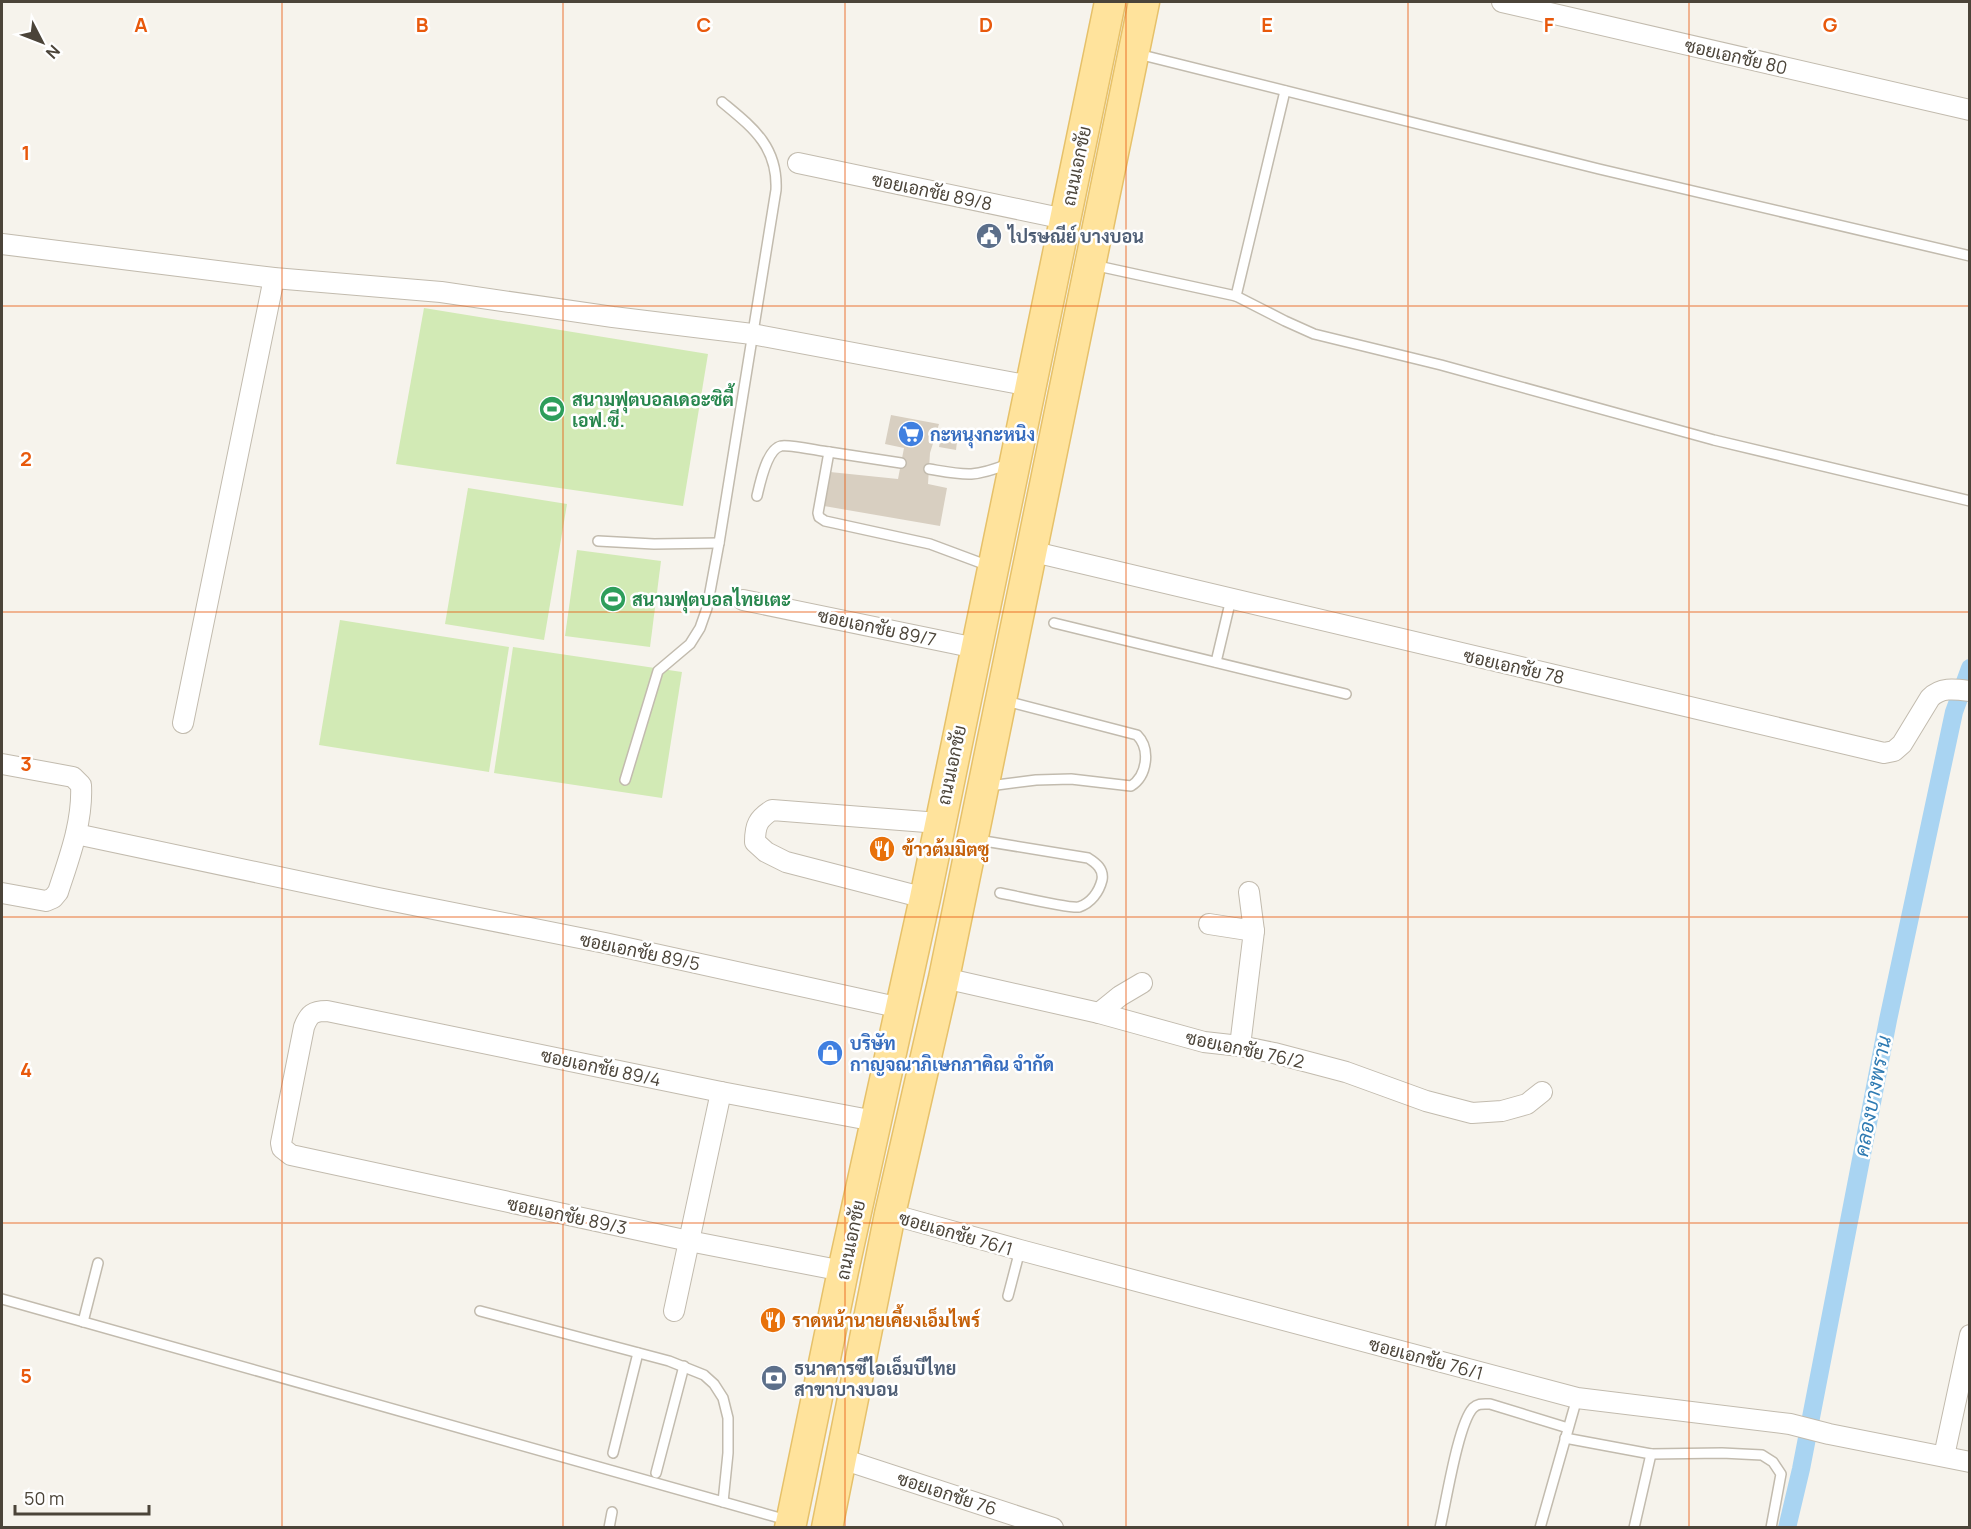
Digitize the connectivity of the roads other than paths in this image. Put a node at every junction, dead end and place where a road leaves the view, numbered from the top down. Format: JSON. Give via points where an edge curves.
{"nodes":[{"id":1,"x":1110,"y":2,"type":"edge"},
{"id":2,"x":1144,"y":2,"type":"edge"},
{"id":3,"x":1502,"y":2,"type":"edge"},
{"id":4,"x":1133,"y":52,"type":"junction"},
{"id":5,"x":1285,"y":90,"type":"junction"},
{"id":6,"x":722,"y":102,"type":"dead end"},
{"id":7,"x":1970,"y":110,"type":"edge"},
{"id":8,"x":798,"y":163,"type":"dead end"},
{"id":9,"x":1065,"y":219,"type":"junction"},
{"id":10,"x":1097,"y":221,"type":"junction"},
{"id":11,"x":2,"y":245,"type":"edge"},
{"id":12,"x":1970,"y":256,"type":"edge"},
{"id":13,"x":1088,"y":267,"type":"junction"},
{"id":14,"x":1055,"y":268,"type":"junction"},
{"id":15,"x":274,"y":278,"type":"junction"},
{"id":16,"x":1236,"y":296,"type":"junction"},
{"id":17,"x":752,"y":334,"type":"junction"},
{"id":18,"x":1031,"y":386,"type":"junction"},
{"id":19,"x":829,"y":452,"type":"junction"},
{"id":20,"x":1016,"y":461,"type":"junction"},
{"id":21,"x":901,"y":464,"type":"dead end"},
{"id":22,"x":929,"y":469,"type":"dead end"},
{"id":23,"x":757,"y":496,"type":"dead end"},
{"id":24,"x":1970,"y":501,"type":"edge"},
{"id":25,"x":598,"y":541,"type":"dead end"},
{"id":26,"x":719,"y":543,"type":"junction"},
{"id":27,"x":1030,"y":551,"type":"junction"},
{"id":28,"x":994,"y":568,"type":"junction"},
{"id":29,"x":1232,"y":599,"type":"junction"},
{"id":30,"x":743,"y":600,"type":"dead end"},
{"id":31,"x":1054,"y":623,"type":"dead end"},
{"id":32,"x":976,"y":648,"type":"junction"},
{"id":33,"x":1216,"y":662,"type":"junction"},
{"id":34,"x":1962,"y":690,"type":"edge"},
{"id":35,"x":1346,"y":694,"type":"dead end"},
{"id":36,"x":1001,"y":699,"type":"junction"},
{"id":37,"x":183,"y":723,"type":"dead end"},
{"id":38,"x":2,"y":764,"type":"edge"},
{"id":39,"x":625,"y":780,"type":"dead end"},
{"id":40,"x":983,"y":787,"type":"junction"},
{"id":41,"x":939,"y":823,"type":"junction"},
{"id":42,"x":76,"y":834,"type":"junction"},
{"id":43,"x":972,"y":839,"type":"junction"},
{"id":44,"x":1249,"y":892,"type":"dead end"},
{"id":45,"x":2,"y":893,"type":"edge"},
{"id":46,"x":1000,"y":893,"type":"dead end"},
{"id":47,"x":925,"y":898,"type":"junction"},
{"id":48,"x":1209,"y":924,"type":"dead end"},
{"id":49,"x":1254,"y":932,"type":"junction"},
{"id":50,"x":944,"y":978,"type":"junction"},
{"id":51,"x":1142,"y":983,"type":"dead end"},
{"id":52,"x":901,"y":1008,"type":"junction"},
{"id":53,"x":1099,"y":1013,"type":"junction"},
{"id":54,"x":1240,"y":1046,"type":"junction"},
{"id":55,"x":721,"y":1092,"type":"junction"},
{"id":56,"x":1542,"y":1092,"type":"dead end"},
{"id":57,"x":875,"y":1121,"type":"junction"},
{"id":58,"x":291,"y":1155,"type":"joint"},
{"id":59,"x":890,"y":1214,"type":"junction"},
{"id":60,"x":689,"y":1241,"type":"junction"},
{"id":61,"x":1020,"y":1250,"type":"junction"},
{"id":62,"x":98,"y":1263,"type":"dead end"},
{"id":63,"x":843,"y":1271,"type":"junction"},
{"id":64,"x":1008,"y":1296,"type":"dead end"},
{"id":65,"x":2,"y":1299,"type":"edge"},
{"id":66,"x":480,"y":1311,"type":"dead end"},
{"id":67,"x":674,"y":1311,"type":"dead end"},
{"id":68,"x":83,"y":1322,"type":"junction"},
{"id":69,"x":1970,"y":1335,"type":"edge"},
{"id":70,"x":638,"y":1353,"type":"junction"},
{"id":71,"x":684,"y":1366,"type":"junction"},
{"id":72,"x":1577,"y":1398,"type":"junction"},
{"id":73,"x":1568,"y":1428,"type":"junction"},
{"id":74,"x":1565,"y":1438,"type":"junction"},
{"id":75,"x":613,"y":1453,"type":"dead end"},
{"id":76,"x":1651,"y":1454,"type":"junction"},
{"id":77,"x":1944,"y":1456,"type":"junction"},
{"id":78,"x":842,"y":1459,"type":"junction"},
{"id":79,"x":1970,"y":1462,"type":"edge"},
{"id":80,"x":656,"y":1473,"type":"dead end"},
{"id":81,"x":723,"y":1502,"type":"junction"},
{"id":82,"x":612,"y":1512,"type":"dead end"},
{"id":83,"x":791,"y":1525,"type":"edge"},
{"id":84,"x":609,"y":1527,"type":"edge"},
{"id":85,"x":827,"y":1527,"type":"edge"},
{"id":86,"x":1053,"y":1527,"type":"edge"},
{"id":87,"x":1440,"y":1527,"type":"edge"},
{"id":88,"x":1540,"y":1527,"type":"edge"},
{"id":89,"x":1634,"y":1527,"type":"edge"},
{"id":90,"x":1771,"y":1527,"type":"edge"}],
"edges":[{"from":1,"to":9,"type":"main road","name":"ถนนเอกชัย"},
{"from":2,"to":4,"type":"main road","name":"ถนนเอกชัย"},
{"from":3,"to":7,"type":"street","name":"ซอยเอกชัย 80"},
{"from":4,"to":5,"type":"lane"},
{"from":4,"to":10,"type":"main road","name":"ถนนเอกชัย"},
{"from":5,"to":12,"type":"lane"},
{"from":5,"to":16,"type":"lane"},
{"from":6,"to":17,"type":"lane","via":[[753,128],[771,154],[777,172]]},
{"from":8,"to":9,"type":"street","name":"ซอยเอกชัย 89/8"},
{"from":9,"to":10,"type":"main road","via":[[1081,228]]},
{"from":9,"to":14,"type":"main road","name":"ถนนเอกชัย"},
{"from":10,"to":13,"type":"main road","name":"ถนนเอกชัย"},
{"from":11,"to":15,"type":"street"},
{"from":13,"to":14,"type":"main road","via":[[1072,258]]},
{"from":13,"to":16,"type":"lane"},
{"from":13,"to":27,"type":"main road","name":"ถนนเอกชัย"},
{"from":14,"to":18,"type":"main road","name":"ถนนเอกชัย"},
{"from":15,"to":17,"type":"street","via":[[441,292]]},
{"from":15,"to":37,"type":"street"},
{"from":16,"to":24,"type":"lane","via":[[1314,334],[1714,440]]},
{"from":17,"to":18,"type":"street"},
{"from":17,"to":26,"type":"lane"},
{"from":18,"to":20,"type":"main road","name":"ถนนเอกชัย"},
{"from":19,"to":21,"type":"lane"},
{"from":19,"to":23,"type":"lane","via":[[782,446],[774,450]]},
{"from":19,"to":28,"type":"lane","via":[[818,513],[822,520],[930,544]]},
{"from":20,"to":22,"type":"lane","via":[[969,476]]},
{"from":20,"to":28,"type":"main road","name":"ถนนเอกชัย"},
{"from":25,"to":26,"type":"lane"},
{"from":26,"to":39,"type":"lane","via":[[700,628],[690,644],[658,671]]},
{"from":27,"to":29,"type":"street","name":"ซอยเอกชัย 78"},
{"from":27,"to":36,"type":"main road","name":"ถนนเอกชัย"},
{"from":28,"to":32,"type":"main road","name":"ถนนเอกชัย"},
{"from":29,"to":33,"type":"lane"},
{"from":29,"to":34,"type":"street","name":"ซอยเอกชัย 78","via":[[1884,753],[1902,744],[1936,692]]},
{"from":30,"to":32,"type":"street","name":"ซอยเอกชัย 89/7"},
{"from":31,"to":33,"type":"lane"},
{"from":32,"to":41,"type":"main road","name":"ถนนเอกชัย"},
{"from":33,"to":35,"type":"lane"},
{"from":36,"to":40,"type":"main road","name":"ถนนเอกชัย"},
{"from":36,"to":40,"type":"lane","via":[[1137,735],[1147,751],[1138,781],[1131,786],[1071,779]]},
{"from":38,"to":42,"type":"street","via":[[78,780],[81,794]]},
{"from":40,"to":43,"type":"main road","name":"ถนนเอกชัย"},
{"from":41,"to":47,"type":"main road","name":"ถนนเอกชัย"},
{"from":41,"to":47,"type":"street","via":[[772,810],[755,827],[755,842],[786,862]]},
{"from":42,"to":45,"type":"street","via":[[53,898],[46,901]]},
{"from":42,"to":52,"type":"street","name":"ซอยเอกชัย 89/5"},
{"from":43,"to":46,"type":"lane","via":[[1088,858],[1098,865],[1103,876],[1090,901],[1076,908]]},
{"from":43,"to":50,"type":"main road","name":"ถนนเอกชัย"},
{"from":44,"to":49,"type":"street"},
{"from":47,"to":52,"type":"main road","name":"ถนนเอกชัย"},
{"from":48,"to":49,"type":"street"},
{"from":49,"to":54,"type":"street"},
{"from":50,"to":53,"type":"street","name":"ซอยเอกชัย 76/2"},
{"from":50,"to":59,"type":"main road","name":"ถนนเอกชัย"},
{"from":51,"to":53,"type":"street"},
{"from":52,"to":57,"type":"main road","name":"ถนนเอกชัย"},
{"from":53,"to":54,"type":"street","name":"ซอยเอกชัย 76/2","via":[[1204,1042]]},
{"from":54,"to":56,"type":"street","name":"ซอยเอกชัย 76/2","via":[[1346,1072],[1472,1113],[1527,1104]]},
{"from":55,"to":57,"type":"street","name":"ซอยเอกชัย 89/4"},
{"from":55,"to":58,"type":"street","name":"ซอยเอกชัย 89/4","via":[[327,1011],[313,1012],[304,1027],[281,1143]]},
{"from":55,"to":60,"type":"street"},
{"from":57,"to":63,"type":"main road","name":"ถนนเอกชัย"},
{"from":58,"to":60,"type":"street","name":"ซอยเอกชัย 89/3"},
{"from":59,"to":61,"type":"street","name":"ซอยเอกชัย 76/1"},
{"from":59,"to":78,"type":"main road","name":"ถนนเอกชัย"},
{"from":60,"to":63,"type":"street","name":"ซอยเอกชัย 89/3"},
{"from":60,"to":67,"type":"street"},
{"from":61,"to":64,"type":"lane"},
{"from":61,"to":72,"type":"street","name":"ซอยเอกชัย 76/1"},
{"from":62,"to":68,"type":"lane"},
{"from":63,"to":83,"type":"main road","name":"ถนนเอกชัย"},
{"from":65,"to":68,"type":"lane"},
{"from":66,"to":70,"type":"lane"},
{"from":68,"to":81,"type":"lane"},
{"from":69,"to":77,"type":"street"},
{"from":70,"to":71,"type":"lane"},
{"from":70,"to":75,"type":"lane"},
{"from":71,"to":80,"type":"lane"},
{"from":71,"to":81,"type":"lane","via":[[704,1375],[723,1398],[728,1418]]},
{"from":72,"to":73,"type":"lane"},
{"from":72,"to":77,"type":"street","name":"ซอยเอกชัย 76/1","via":[[1790,1424]]},
{"from":73,"to":74,"type":"lane"},
{"from":73,"to":87,"type":"lane","via":[[1479,1403],[1462,1430]]},
{"from":74,"to":76,"type":"lane"},
{"from":74,"to":88,"type":"lane"},
{"from":76,"to":89,"type":"lane"},
{"from":76,"to":90,"type":"lane","via":[[1762,1455],[1781,1474]]},
{"from":77,"to":79,"type":"street","name":"ซอยเอกชัย 76/1"},
{"from":78,"to":85,"type":"main road","name":"ถนนเอกชัย"},
{"from":78,"to":86,"type":"street","name":"ซอยเอกชัย 76"},
{"from":81,"to":83,"type":"lane"},
{"from":82,"to":84,"type":"lane"}]}
